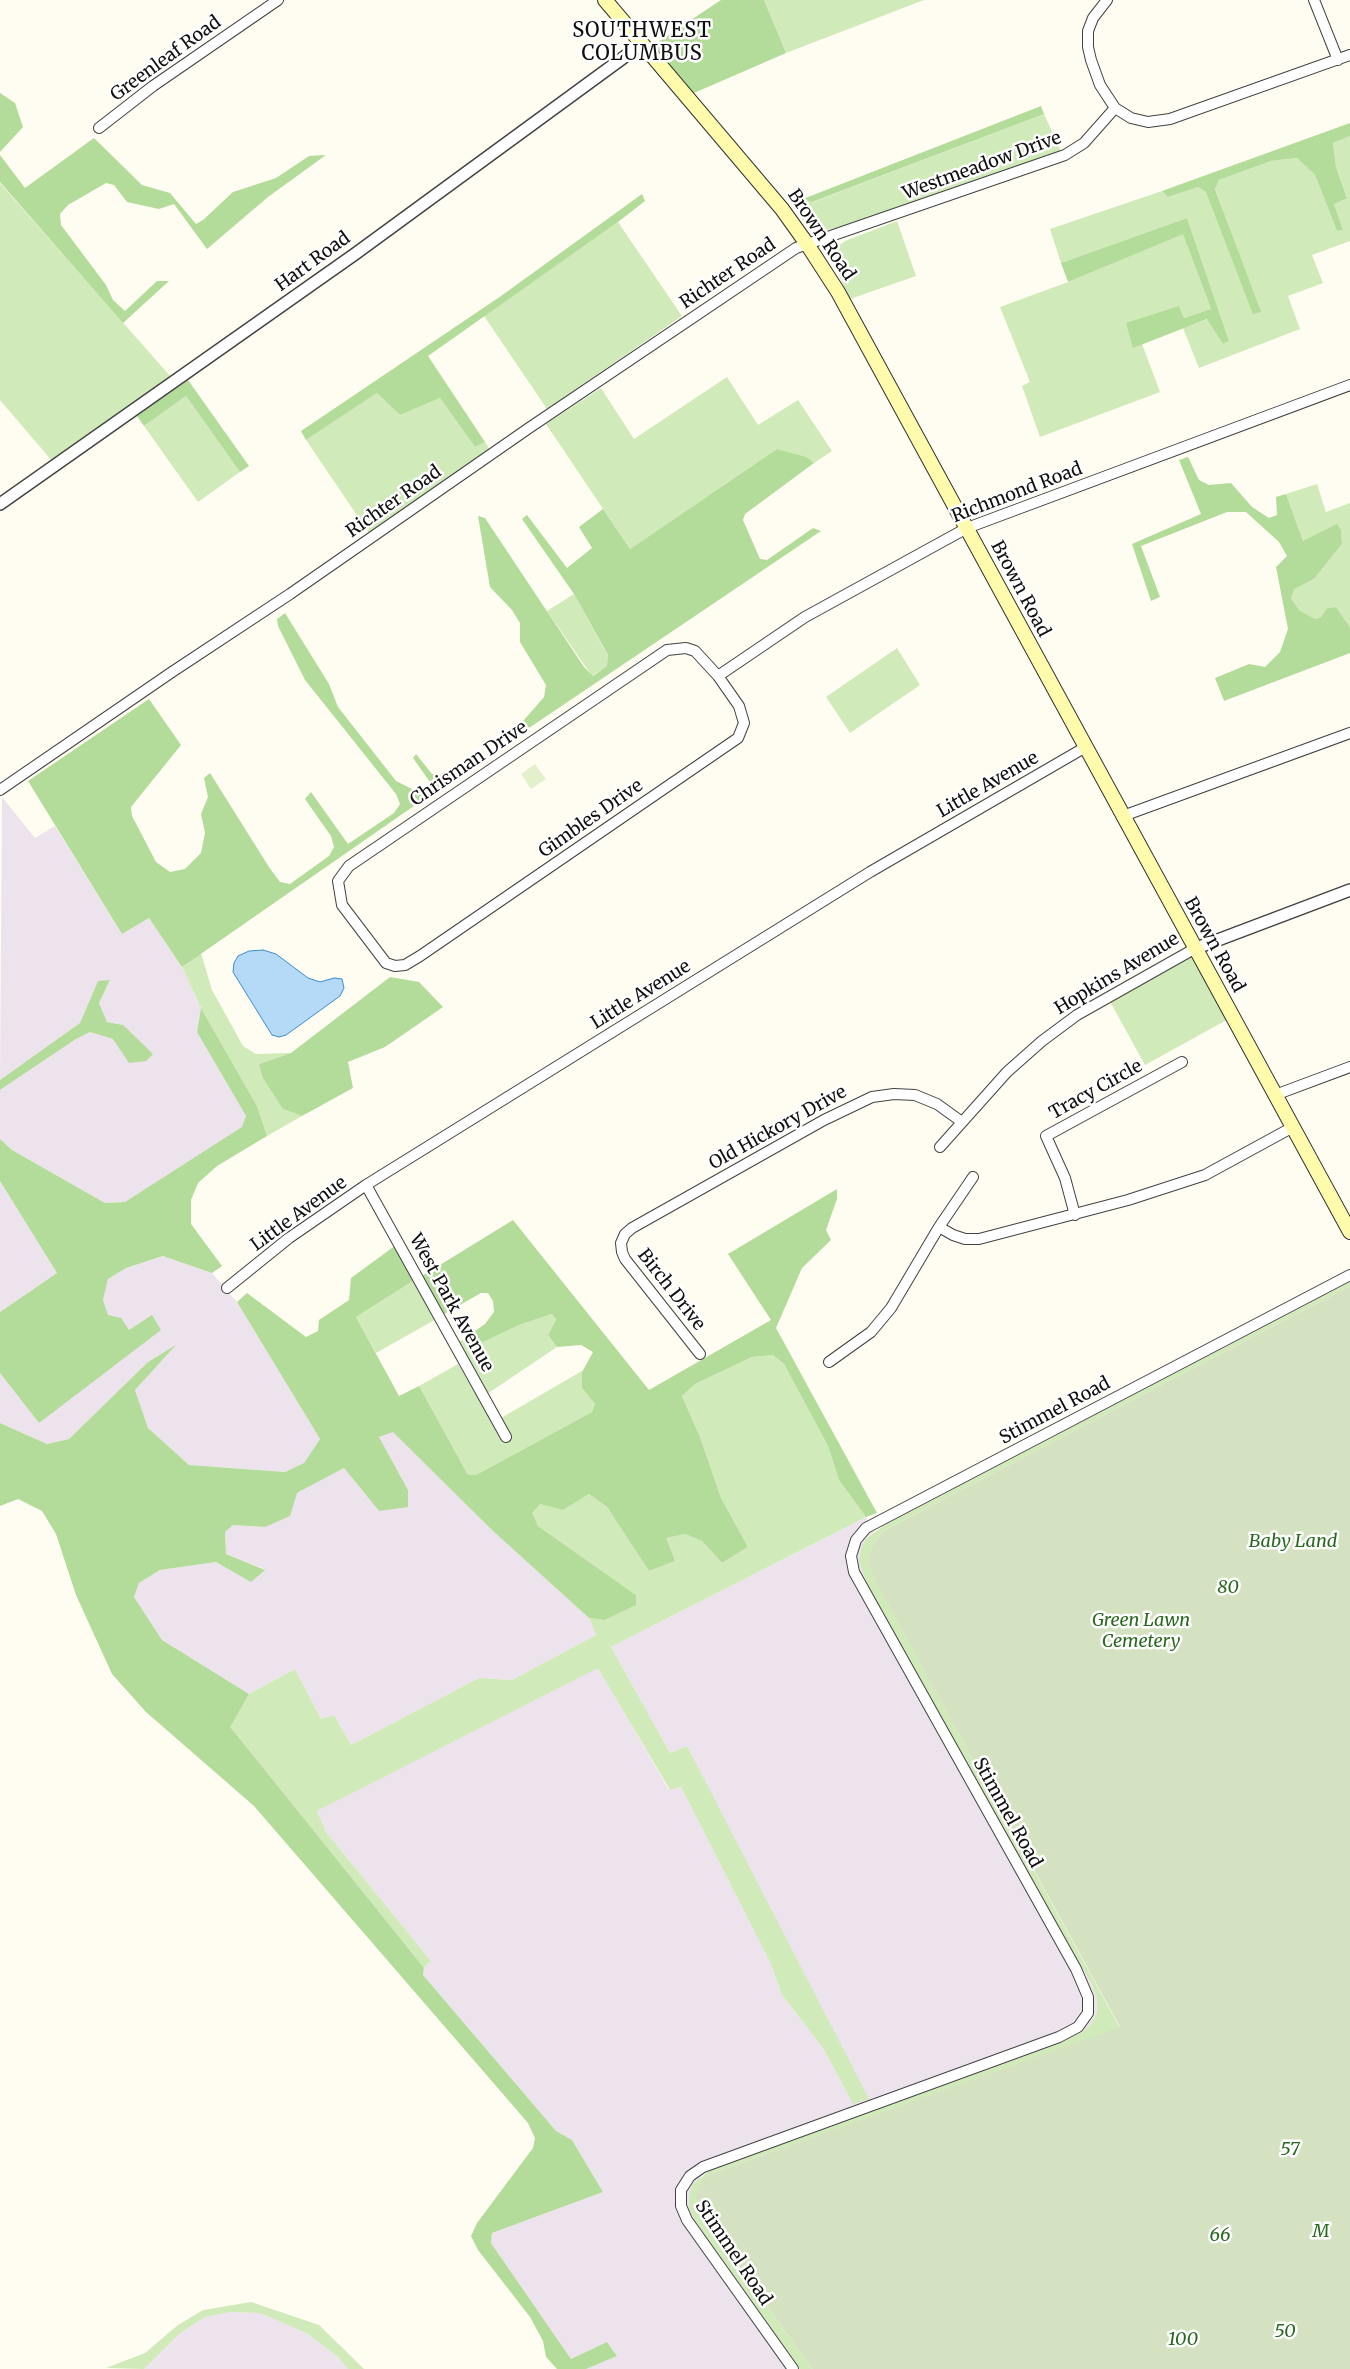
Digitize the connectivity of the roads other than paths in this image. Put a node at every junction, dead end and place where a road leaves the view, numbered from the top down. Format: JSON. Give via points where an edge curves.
{"nodes":[{"id":1,"x":278,"y":0,"type":"edge"},
{"id":2,"x":605,"y":0,"type":"edge"},
{"id":3,"x":1107,"y":0,"type":"edge"},
{"id":4,"x":1314,"y":0,"type":"edge"},
{"id":5,"x":642,"y":44,"type":"junction"},
{"id":6,"x":1350,"y":56,"type":"edge"},
{"id":7,"x":1338,"y":60,"type":"junction"},
{"id":8,"x":1115,"y":108,"type":"junction"},
{"id":9,"x":99,"y":128,"type":"dead end"},
{"id":10,"x":808,"y":244,"type":"junction"},
{"id":11,"x":1350,"y":385,"type":"edge"},
{"id":12,"x":0,"y":504,"type":"edge"},
{"id":13,"x":966,"y":528,"type":"junction"},
{"id":14,"x":718,"y":676,"type":"junction"},
{"id":15,"x":1350,"y":733,"type":"edge"},
{"id":16,"x":1084,"y":748,"type":"junction"},
{"id":17,"x":0,"y":790,"type":"edge"},
{"id":18,"x":1123,"y":816,"type":"junction"},
{"id":19,"x":1350,"y":890,"type":"edge"},
{"id":20,"x":1194,"y":949,"type":"junction"},
{"id":21,"x":405,"y":965,"type":"joint"},
{"id":22,"x":1182,"y":1062,"type":"dead end"},
{"id":23,"x":1350,"y":1068,"type":"edge"},
{"id":24,"x":1275,"y":1095,"type":"junction"},
{"id":25,"x":962,"y":1122,"type":"junction"},
{"id":26,"x":1293,"y":1127,"type":"junction"},
{"id":27,"x":940,"y":1147,"type":"dead end"},
{"id":28,"x":973,"y":1177,"type":"dead end"},
{"id":29,"x":366,"y":1186,"type":"junction"},
{"id":30,"x":1074,"y":1215,"type":"junction"},
{"id":31,"x":939,"y":1226,"type":"junction"},
{"id":32,"x":1350,"y":1232,"type":"edge"},
{"id":33,"x":621,"y":1243,"type":"joint"},
{"id":34,"x":1350,"y":1275,"type":"edge"},
{"id":35,"x":227,"y":1288,"type":"dead end"},
{"id":36,"x":700,"y":1354,"type":"dead end"},
{"id":37,"x":829,"y":1362,"type":"dead end"},
{"id":38,"x":506,"y":1437,"type":"dead end"},
{"id":39,"x":793,"y":2369,"type":"edge"}],
"edges":[{"from":1,"to":9,"type":"street","name":"Greenleaf Road","via":[[152,86]]},
{"from":2,"to":5,"type":"main road","name":"Brown Road"},
{"from":3,"to":8,"type":"street","via":[[1100,6],[1088,32],[1091,60],[1100,85]]},
{"from":4,"to":7,"type":"street"},
{"from":5,"to":10,"type":"main road","name":"Brown Road","via":[[765,188]]},
{"from":5,"to":12,"type":"street","name":"Hart Road","via":[[323,276]]},
{"from":6,"to":7,"type":"street"},
{"from":7,"to":8,"type":"street","via":[[1170,119],[1148,122],[1132,118]]},
{"from":8,"to":10,"type":"street","name":"Westmeadow Drive","via":[[1084,143],[1065,155]]},
{"from":10,"to":13,"type":"main road","name":"Brown Road"},
{"from":10,"to":17,"type":"street","name":"Richter Road","via":[[796,248],[529,428]]},
{"from":11,"to":13,"type":"street","name":"Richmond Road"},
{"from":13,"to":14,"type":"street","name":"Richmond Road","via":[[805,617]]},
{"from":13,"to":16,"type":"main road","name":"Brown Road"},
{"from":14,"to":21,"type":"street","name":"Gimbles Drive","via":[[739,706],[744,724],[738,738]]},
{"from":14,"to":21,"type":"street","name":"Chrisman Drive","via":[[695,651],[686,648],[667,650],[349,866],[338,880],[342,905],[386,963]]},
{"from":15,"to":18,"type":"street"},
{"from":16,"to":18,"type":"main road","name":"Brown Road"},
{"from":16,"to":29,"type":"street","name":"Little Avenue","via":[[862,877]]},
{"from":18,"to":20,"type":"main road","name":"Brown Road"},
{"from":19,"to":20,"type":"street","name":"Hopkins Avenue"},
{"from":20,"to":24,"type":"main road","name":"Brown Road"},
{"from":20,"to":25,"type":"street","name":"Hopkins Avenue","via":[[1077,1015],[1007,1072]]},
{"from":22,"to":30,"type":"street","name":"Tracy Circle","via":[[1046,1136],[1059,1160]]},
{"from":23,"to":24,"type":"street"},
{"from":24,"to":26,"type":"main road","name":"Brown Road"},
{"from":25,"to":27,"type":"street","name":"Hopkins Avenue"},
{"from":25,"to":33,"type":"street","name":"Old Hickory Drive","via":[[937,1104],[915,1095],[872,1097],[824,1120],[632,1228]]},
{"from":26,"to":30,"type":"street","via":[[1205,1176]]},
{"from":26,"to":32,"type":"main road","name":"Brown Road"},
{"from":28,"to":31,"type":"street"},
{"from":29,"to":35,"type":"street","name":"Little Avenue","via":[[289,1238]]},
{"from":29,"to":38,"type":"street","name":"West Park Avenue"},
{"from":30,"to":31,"type":"street","via":[[979,1239],[953,1236]]},
{"from":31,"to":37,"type":"street","via":[[891,1308],[871,1332]]},
{"from":33,"to":36,"type":"street","name":"Birch Drive","via":[[625,1259]]},
{"from":34,"to":39,"type":"street","name":"Stimmel Road","via":[[866,1528],[856,1540],[851,1556],[854,1572],[1076,1969],[1088,1997],[1088,2013],[1078,2027],[1059,2037],[703,2167],[690,2176],[682,2190],[681,2206],[687,2220]]}]}
